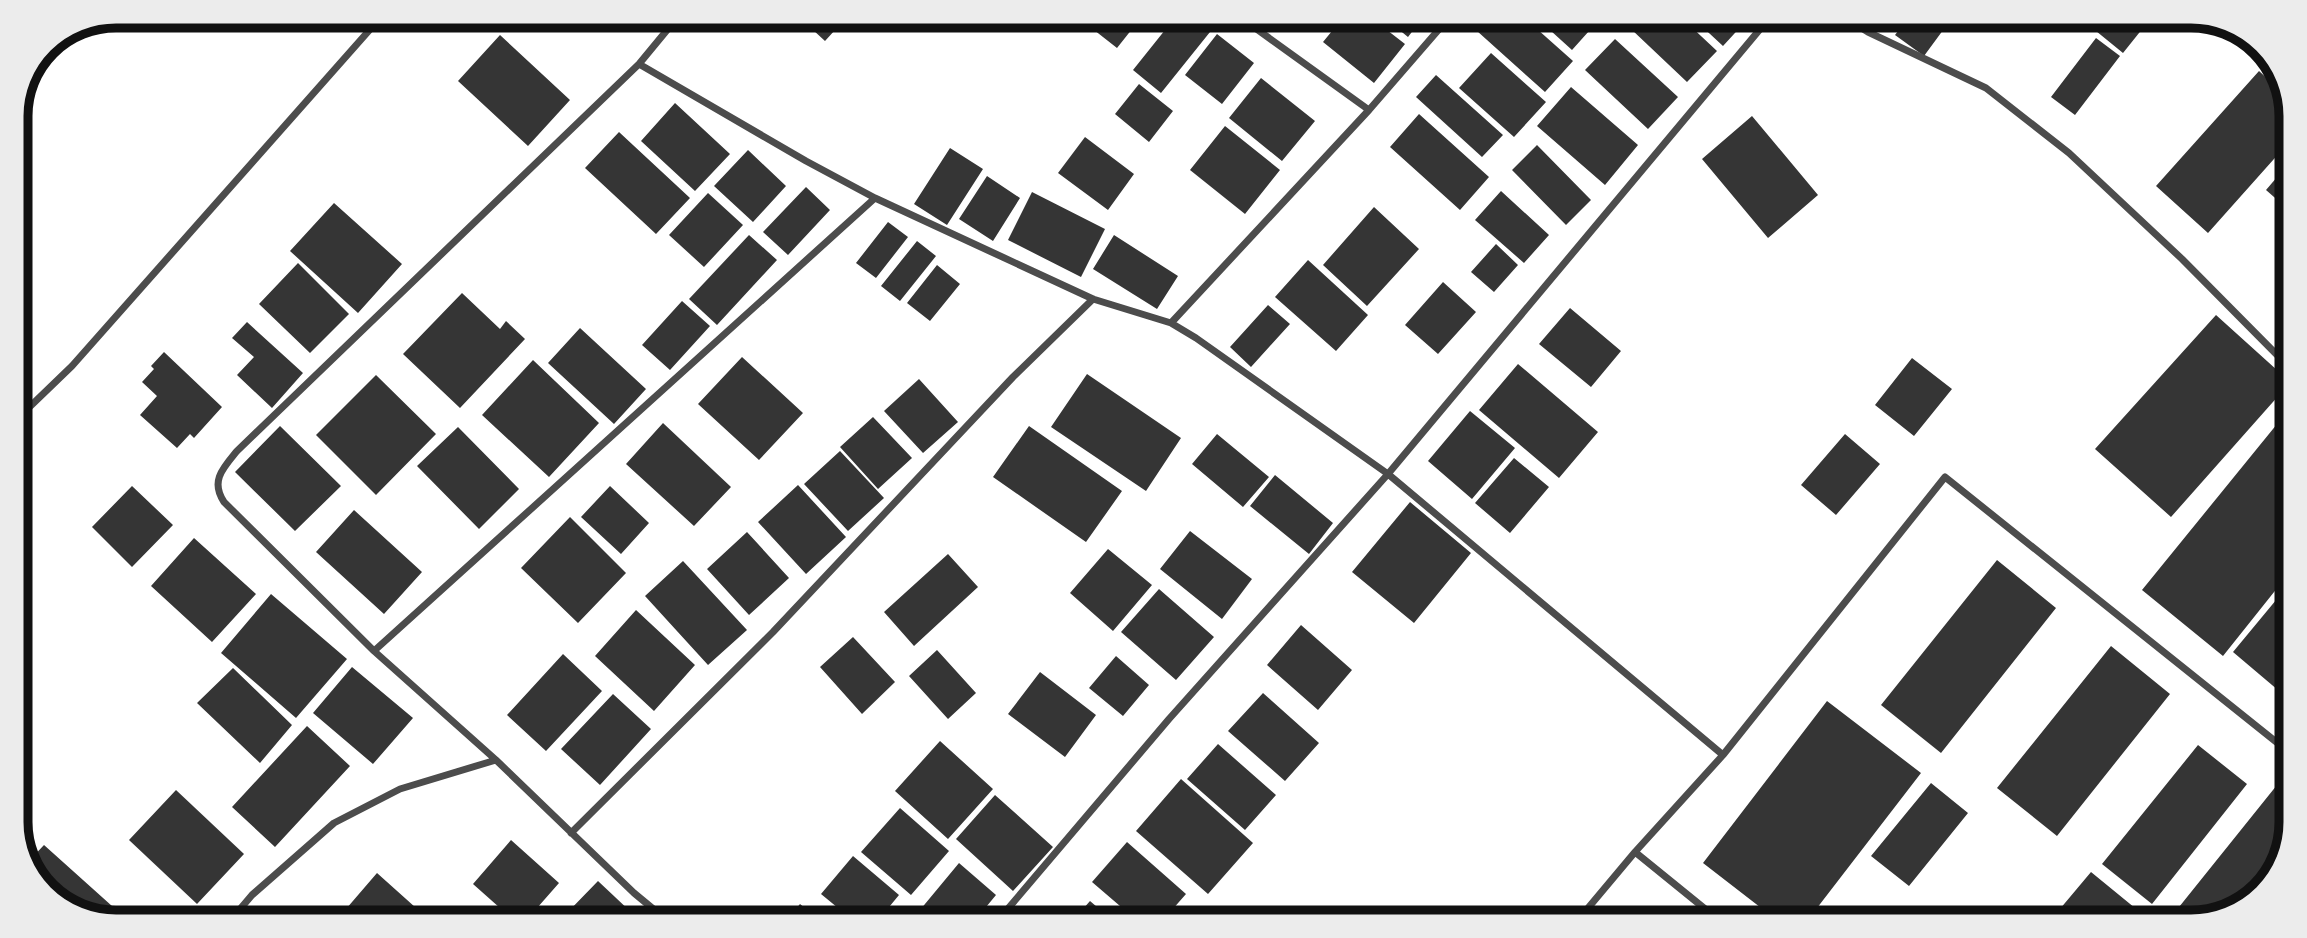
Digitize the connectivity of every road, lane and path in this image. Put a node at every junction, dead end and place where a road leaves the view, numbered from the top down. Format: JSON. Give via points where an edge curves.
{"nodes":[{"id":1,"x":371,"y":28,"type":"edge"},
{"id":2,"x":669,"y":28,"type":"edge"},
{"id":3,"x":1255,"y":28,"type":"edge"},
{"id":4,"x":1440,"y":28,"type":"edge"},
{"id":5,"x":1761,"y":28,"type":"edge"},
{"id":6,"x":1862,"y":28,"type":"edge"},
{"id":7,"x":639,"y":64,"type":"junction"},
{"id":8,"x":1369,"y":110,"type":"junction"},
{"id":9,"x":875,"y":198,"type":"junction"},
{"id":10,"x":1093,"y":299,"type":"junction"},
{"id":11,"x":1171,"y":323,"type":"junction"},
{"id":12,"x":2279,"y":358,"type":"edge"},
{"id":13,"x":28,"y":408,"type":"edge"},
{"id":14,"x":1388,"y":474,"type":"junction"},
{"id":15,"x":374,"y":651,"type":"junction"},
{"id":16,"x":2279,"y":744,"type":"edge"},
{"id":17,"x":1723,"y":755,"type":"junction"},
{"id":18,"x":496,"y":760,"type":"junction"},
{"id":19,"x":571,"y":833,"type":"junction"},
{"id":20,"x":1635,"y":852,"type":"junction"},
{"id":21,"x":239,"y":910,"type":"edge"},
{"id":22,"x":655,"y":910,"type":"edge"},
{"id":23,"x":1007,"y":910,"type":"edge"},
{"id":24,"x":1586,"y":910,"type":"edge"},
{"id":25,"x":1708,"y":910,"type":"edge"}],
"edges":[{"from":1,"to":13,"type":"street","via":[[72,366]]},
{"from":2,"to":7,"type":"street"},
{"from":3,"to":8,"type":"street"},
{"from":4,"to":8,"type":"street"},
{"from":5,"to":14,"type":"street"},
{"from":6,"to":12,"type":"street","via":[[1986,88],[2069,153]]},
{"from":7,"to":9,"type":"street"},
{"from":7,"to":15,"type":"street","via":[[237,451],[219,477],[217,491],[224,502]]},
{"from":8,"to":11,"type":"street"},
{"from":9,"to":10,"type":"street"},
{"from":9,"to":15,"type":"street"},
{"from":10,"to":11,"type":"street"},
{"from":10,"to":19,"type":"street","via":[[1013,377],[773,632]]},
{"from":11,"to":14,"type":"street"},
{"from":14,"to":17,"type":"street"},
{"from":14,"to":23,"type":"street","via":[[1169,719]]},
{"from":15,"to":18,"type":"street"},
{"from":16,"to":17,"type":"street","via":[[1945,477]]},
{"from":17,"to":20,"type":"street"},
{"from":18,"to":19,"type":"street"},
{"from":18,"to":21,"type":"street","via":[[400,789],[334,823]]},
{"from":19,"to":22,"type":"street"},
{"from":20,"to":24,"type":"street"},
{"from":20,"to":25,"type":"street"}]}
